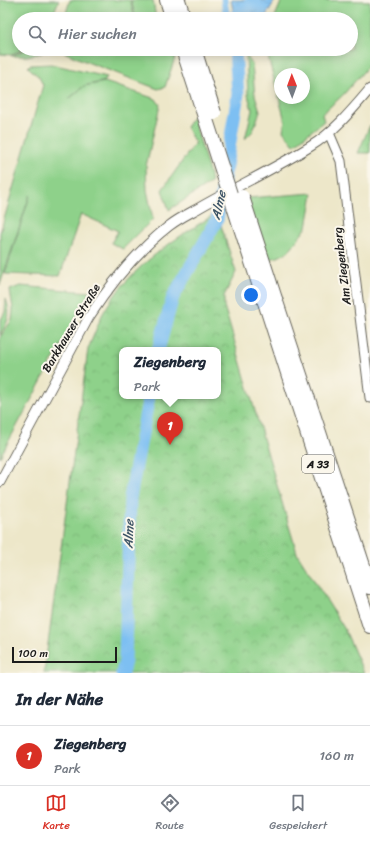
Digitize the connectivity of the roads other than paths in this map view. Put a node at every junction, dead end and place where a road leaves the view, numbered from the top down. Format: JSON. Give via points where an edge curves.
{"nodes":[{"id":1,"x":173,"y":2,"type":"edge"},
{"id":2,"x":179,"y":12,"type":"edge"},
{"id":3,"x":185,"y":56,"type":"edge"},
{"id":4,"x":196,"y":56,"type":"edge"},
{"id":5,"x":370,"y":89,"type":"edge"},
{"id":6,"x":329,"y":133,"type":"junction"},
{"id":7,"x":270,"y":300,"type":"junction"},
{"id":8,"x":360,"y":323,"type":"junction"},
{"id":9,"x":370,"y":324,"type":"edge"},
{"id":10,"x":370,"y":398,"type":"edge"},
{"id":11,"x":0,"y":482,"type":"edge"},
{"id":12,"x":370,"y":587,"type":"edge"},
{"id":13,"x":370,"y":626,"type":"edge"}],
"edges":[{"from":1,"to":2,"type":"highway"},
{"from":3,"to":7,"type":"highway","number":"A 33","bridge":true},
{"from":4,"to":7,"type":"highway","number":"A 33","bridge":true},
{"from":5,"to":6,"type":"street","name":"Barkhauser Straße"},
{"from":6,"to":8,"type":"street","name":"Am Ziegenberg","via":[[341,161]]},
{"from":6,"to":11,"type":"street","name":"Barkhauser Straße","via":[[169,226],[130,262],[105,291],[64,361]]},
{"from":7,"to":12,"type":"highway","number":"A 33"},
{"from":7,"to":13,"type":"highway","number":"A 33"},
{"from":8,"to":9,"type":"street"},
{"from":8,"to":10,"type":"street","name":"Am Ziegenberg"}]}
